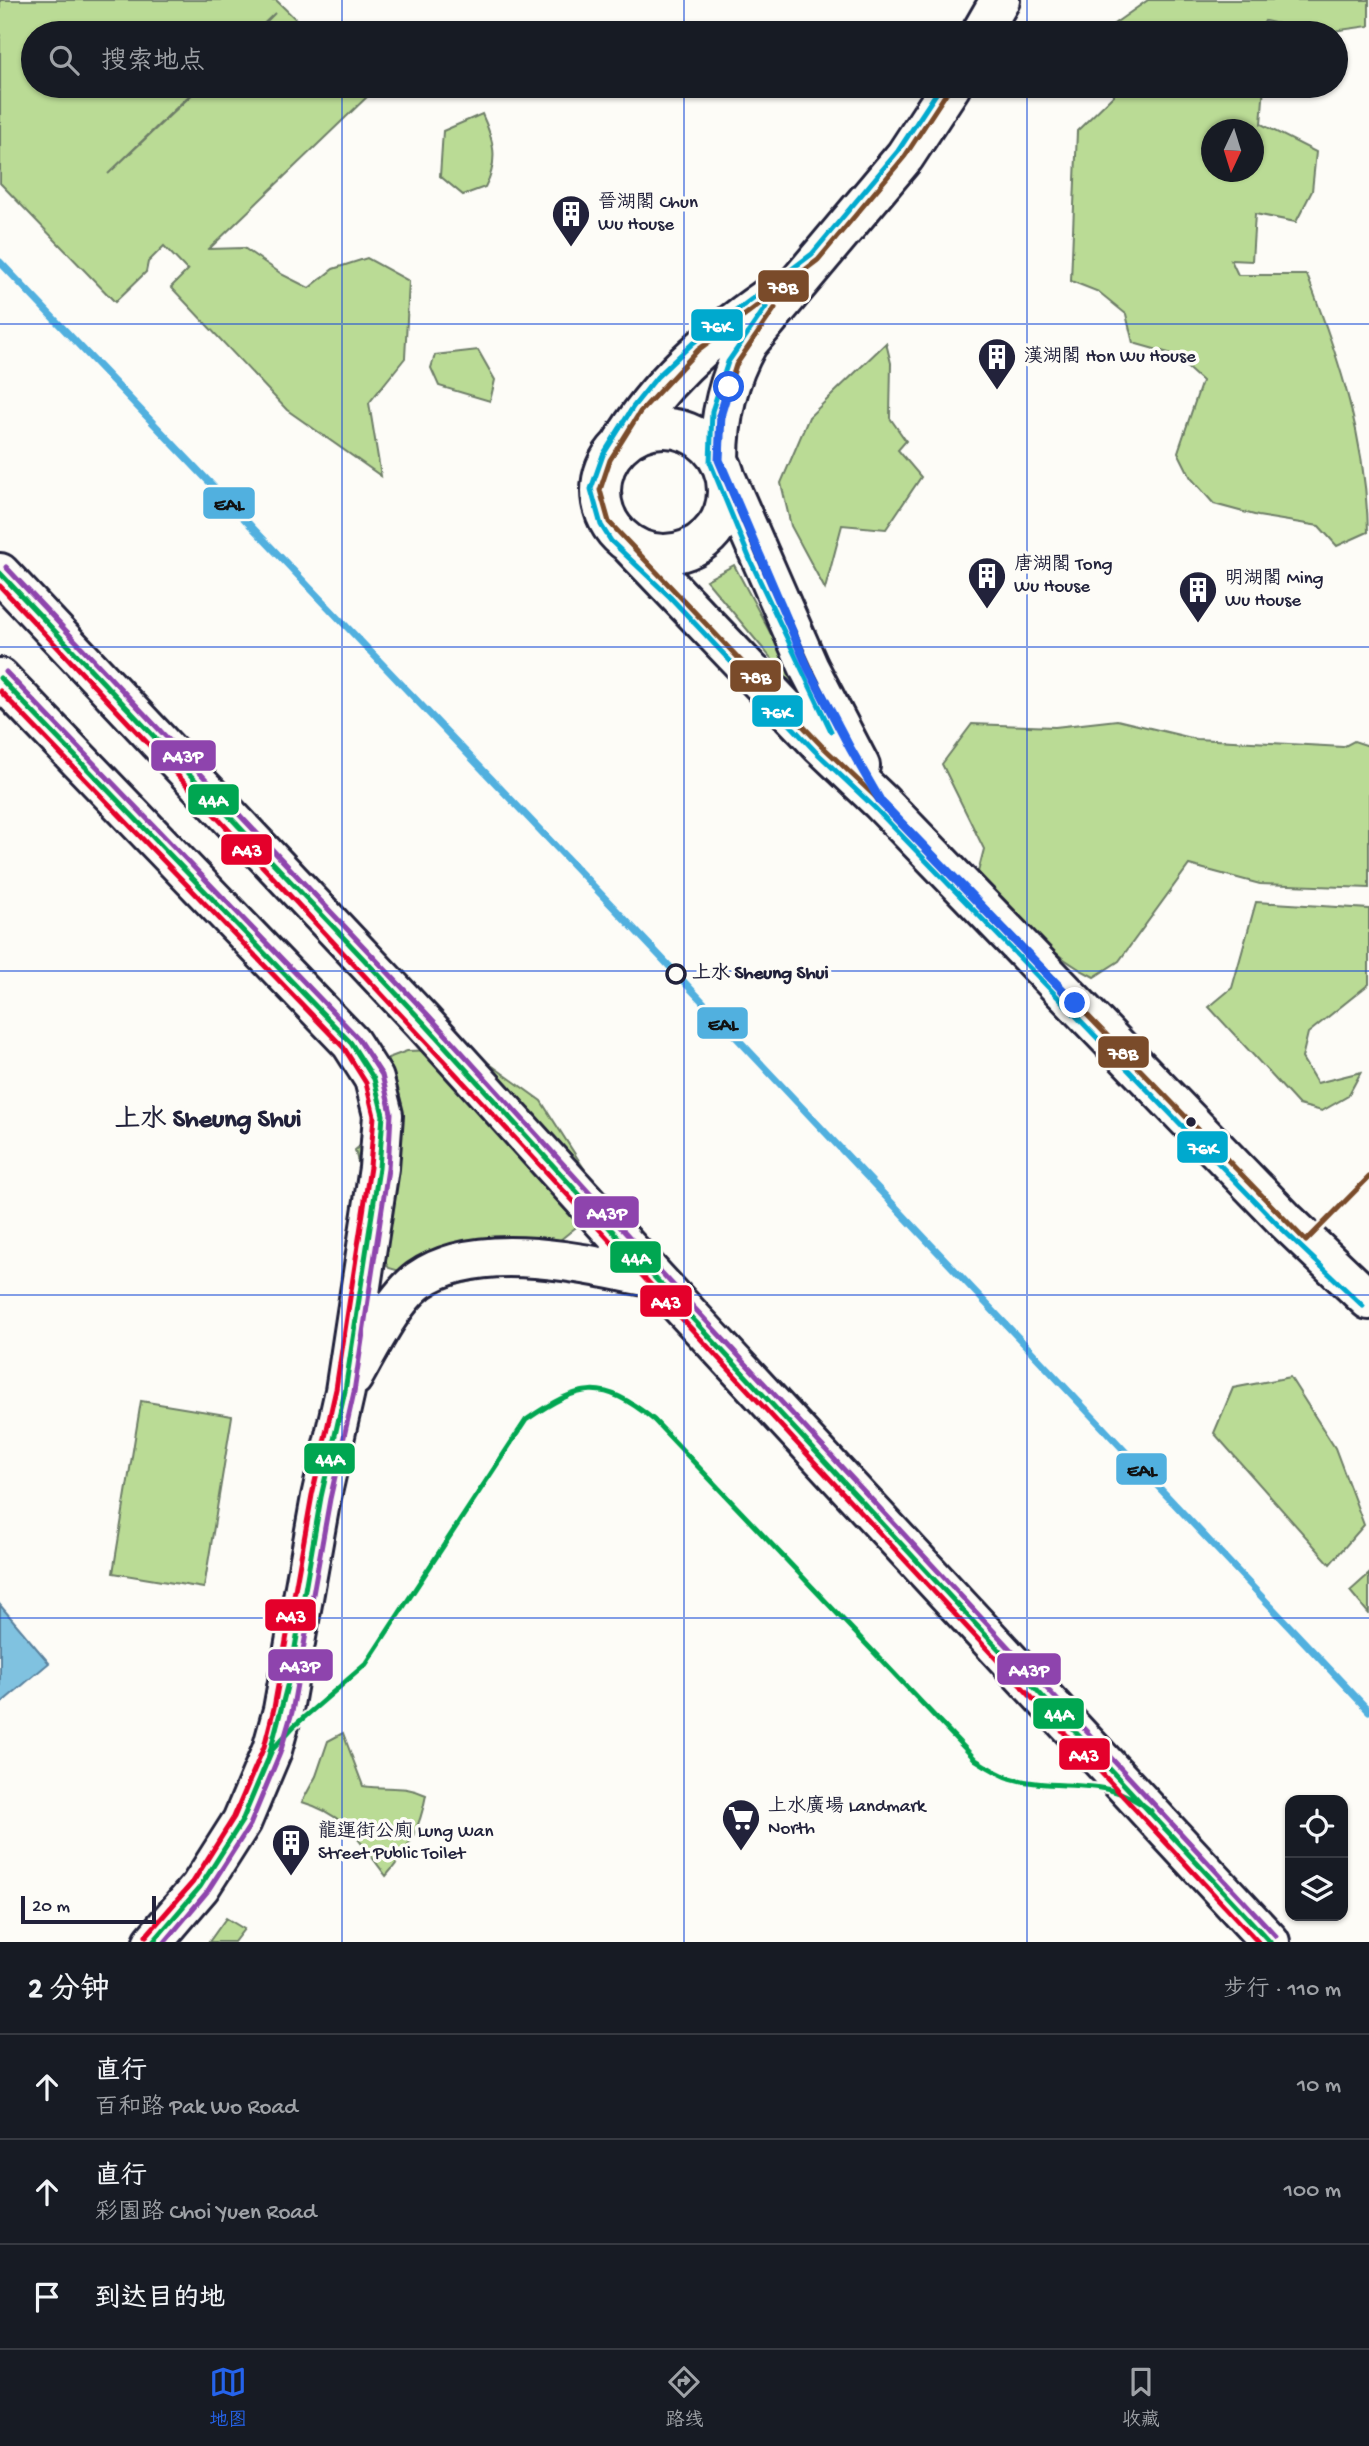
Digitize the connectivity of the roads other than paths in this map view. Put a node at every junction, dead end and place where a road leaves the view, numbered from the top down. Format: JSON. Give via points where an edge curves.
{"nodes":[{"id":1,"x":1000,"y":0,"type":"edge"},
{"id":2,"x":988,"y":21,"type":"edge"},
{"id":3,"x":943,"y":98,"type":"edge"},
{"id":4,"x":805,"y":272,"type":"junction"},
{"id":5,"x":620,"y":446,"type":"junction"},
{"id":6,"x":722,"y":468,"type":"junction"},
{"id":7,"x":631,"y":546,"type":"junction"},
{"id":8,"x":0,"y":573,"type":"edge"},
{"id":9,"x":0,"y":678,"type":"edge"},
{"id":10,"x":881,"y":802,"type":"junction"},
{"id":11,"x":655,"y":1278,"type":"junction"},
{"id":12,"x":1369,"y":1300,"type":"edge"},
{"id":13,"x":345,"y":1391,"type":"junction"},
{"id":14,"x":153,"y":1942,"type":"edge"},
{"id":15,"x":1270,"y":1942,"type":"edge"}],
"edges":[{"from":1,"to":2,"type":"street"},
{"from":3,"to":4,"type":"street","via":[[864,208]]},
{"from":4,"to":5,"type":"street","via":[[698,350],[640,412]]},
{"from":4,"to":6,"type":"street","via":[[766,318],[736,365],[721,413]]},
{"from":5,"to":6,"type":"street","via":[[648,430],[665,428],[696,437]]},
{"from":5,"to":7,"type":"street","via":[[603,474],[600,490],[609,522]]},
{"from":6,"to":7,"type":"street","via":[[728,492],[725,509],[708,537],[680,553],[655,553]]},
{"from":6,"to":10,"type":"street","via":[[808,668]]},
{"from":7,"to":10,"type":"street"},
{"from":8,"to":11,"type":"street","via":[[423,1022]]},
{"from":9,"to":13,"type":"street","via":[[351,1043],[374,1079],[383,1115],[379,1168]]},
{"from":10,"to":12,"type":"street","via":[[1286,1221]]},
{"from":11,"to":13,"type":"street","via":[[563,1260],[517,1257],[482,1259],[444,1269],[419,1280],[401,1299]]},
{"from":11,"to":15,"type":"street"},
{"from":13,"to":14,"type":"street","via":[[272,1750],[242,1821],[200,1887]]}]}
